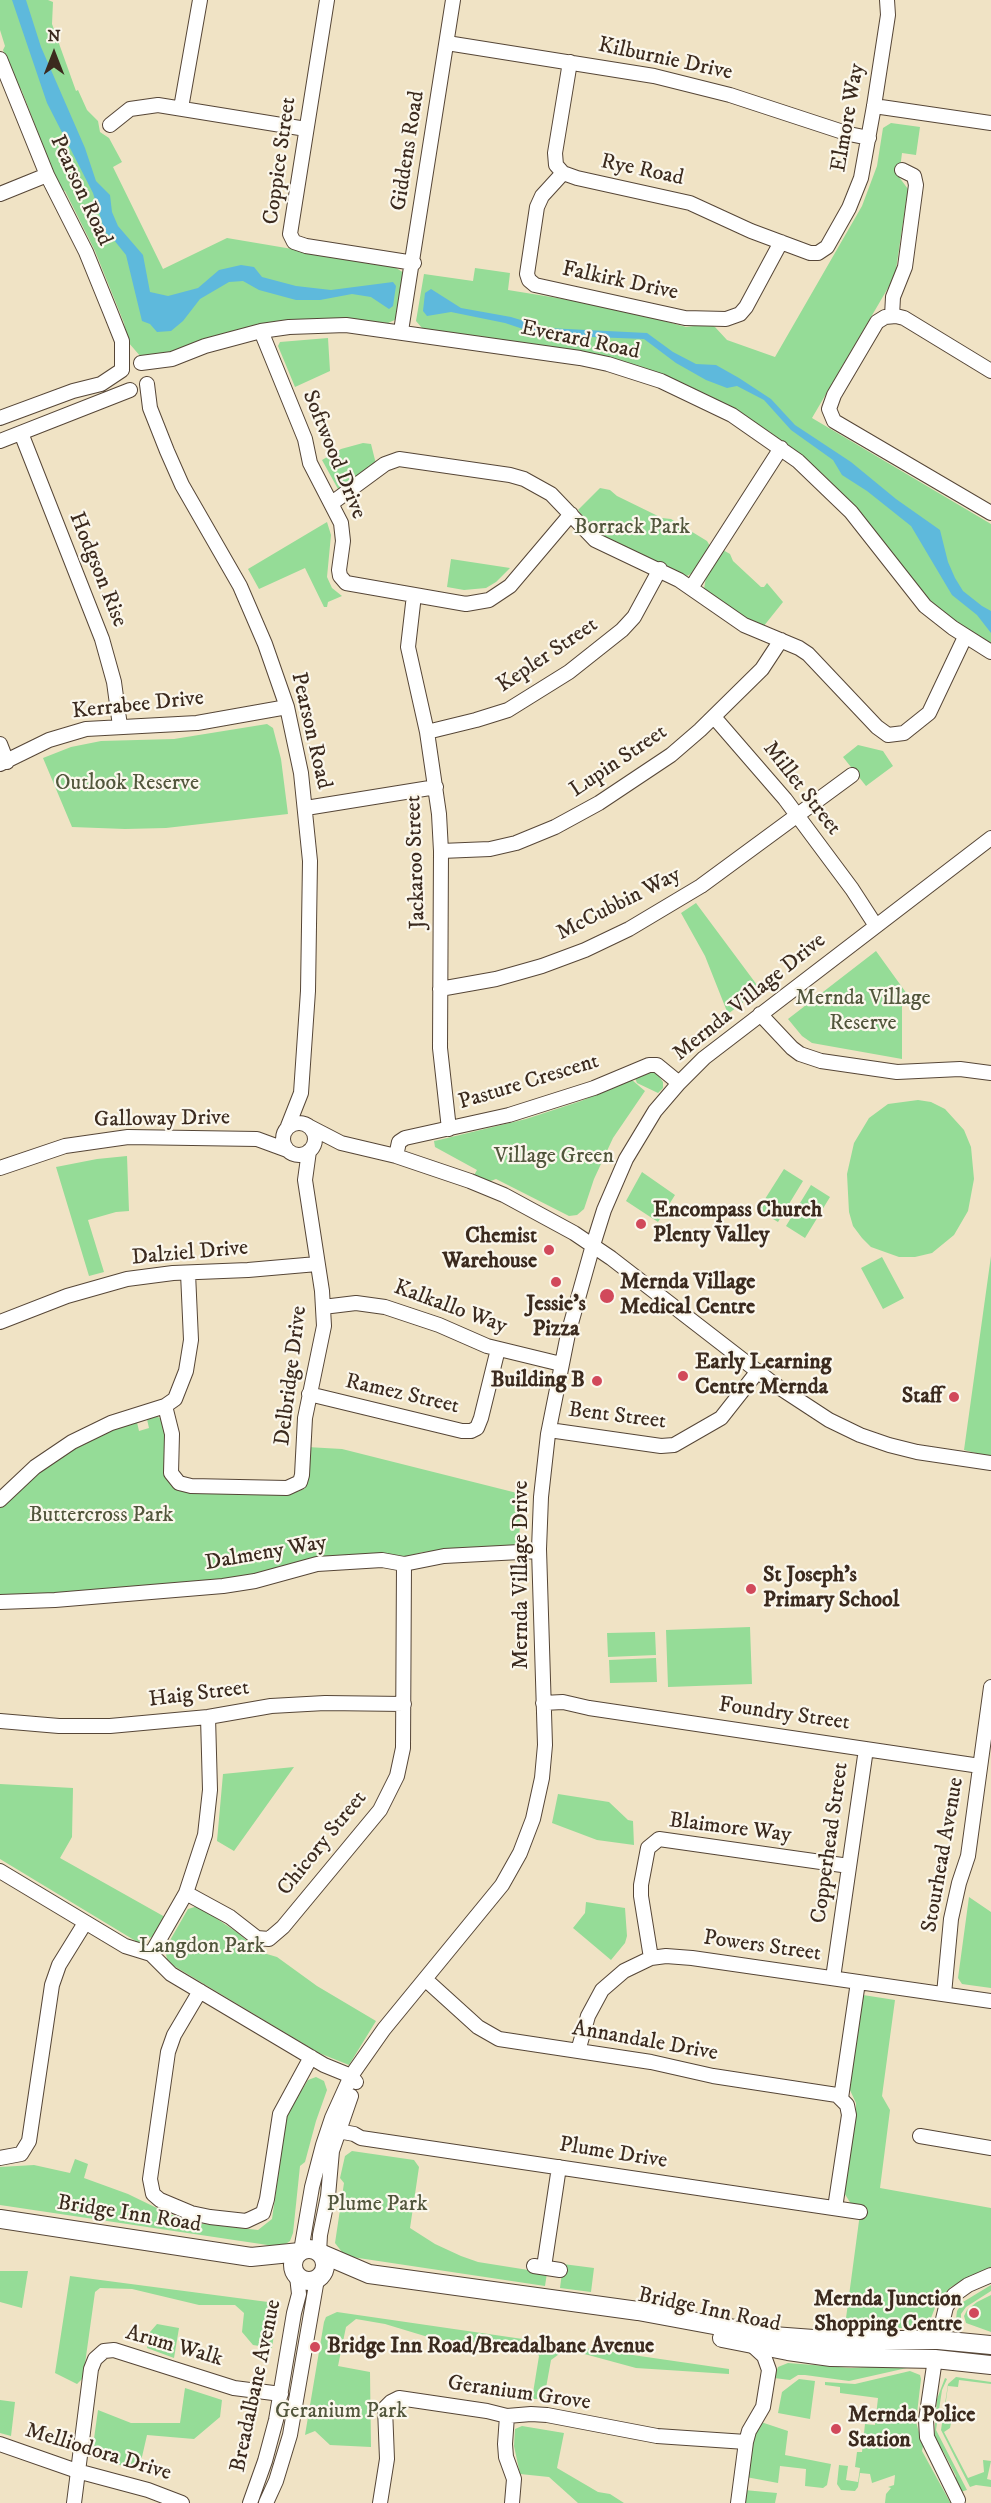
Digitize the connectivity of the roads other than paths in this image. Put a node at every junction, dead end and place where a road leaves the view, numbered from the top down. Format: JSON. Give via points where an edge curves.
{"nodes":[{"id":1,"x":200,"y":0,"type":"edge"},
{"id":2,"x":327,"y":0,"type":"edge"},
{"id":3,"x":453,"y":0,"type":"edge"},
{"id":4,"x":887,"y":0,"type":"edge"},
{"id":5,"x":894,"y":0,"type":"edge"},
{"id":6,"x":888,"y":15,"type":"junction"},
{"id":7,"x":447,"y":42,"type":"junction"},
{"id":8,"x":570,"y":62,"type":"junction"},
{"id":9,"x":1,"y":67,"type":"edge"},
{"id":10,"x":874,"y":106,"type":"junction"},
{"id":11,"x":181,"y":108,"type":"junction"},
{"id":12,"x":991,"y":123,"type":"edge"},
{"id":13,"x":110,"y":125,"type":"dead end"},
{"id":14,"x":306,"y":129,"type":"junction"},
{"id":15,"x":869,"y":138,"type":"junction"},
{"id":16,"x":902,"y":170,"type":"dead end"},
{"id":17,"x":563,"y":173,"type":"junction"},
{"id":18,"x":47,"y":175,"type":"junction"},
{"id":19,"x":0,"y":194,"type":"edge"},
{"id":20,"x":781,"y":242,"type":"junction"},
{"id":21,"x":818,"y":253,"type":"joint"},
{"id":22,"x":414,"y":263,"type":"junction"},
{"id":23,"x":891,"y":316,"type":"junction"},
{"id":24,"x":261,"y":331,"type":"junction"},
{"id":25,"x":404,"y":331,"type":"junction"},
{"id":26,"x":122,"y":341,"type":"junction"},
{"id":27,"x":172,"y":358,"type":"junction"},
{"id":28,"x":140,"y":362,"type":"junction"},
{"id":29,"x":122,"y":369,"type":"junction"},
{"id":30,"x":991,"y":371,"type":"edge"},
{"id":31,"x":148,"y":383,"type":"junction"},
{"id":32,"x":131,"y":390,"type":"junction"},
{"id":33,"x":150,"y":408,"type":"junction"},
{"id":34,"x":2,"y":413,"type":"edge"},
{"id":35,"x":21,"y":433,"type":"junction"},
{"id":36,"x":0,"y":441,"type":"edge"},
{"id":37,"x":782,"y":448,"type":"junction"},
{"id":38,"x":332,"y":503,"type":"junction"},
{"id":39,"x":990,"y":512,"type":"edge"},
{"id":40,"x":571,"y":514,"type":"junction"},
{"id":41,"x":660,"y":569,"type":"junction"},
{"id":42,"x":691,"y":588,"type":"junction"},
{"id":43,"x":414,"y":595,"type":"junction"},
{"id":44,"x":965,"y":636,"type":"junction"},
{"id":45,"x":781,"y":640,"type":"junction"},
{"id":46,"x":991,"y":652,"type":"edge"},
{"id":47,"x":287,"y":707,"type":"junction"},
{"id":48,"x":714,"y":717,"type":"junction"},
{"id":49,"x":120,"y":726,"type":"junction"},
{"id":50,"x":427,"y":732,"type":"junction"},
{"id":51,"x":0,"y":744,"type":"edge"},
{"id":52,"x":4,"y":763,"type":"edge"},
{"id":53,"x":852,"y":775,"type":"dead end"},
{"id":54,"x":436,"y":787,"type":"junction"},
{"id":55,"x":306,"y":808,"type":"junction"},
{"id":56,"x":797,"y":815,"type":"junction"},
{"id":57,"x":991,"y":838,"type":"edge"},
{"id":58,"x":441,"y":851,"type":"junction"},
{"id":59,"x":878,"y":923,"type":"junction"},
{"id":60,"x":440,"y":989,"type":"junction"},
{"id":61,"x":764,"y":1011,"type":"junction"},
{"id":62,"x":991,"y":1073,"type":"edge"},
{"id":63,"x":679,"y":1083,"type":"junction"},
{"id":64,"x":301,"y":1093,"type":"junction"},
{"id":65,"x":309,"y":1126,"type":"junction"},
{"id":66,"x":288,"y":1127,"type":"junction"},
{"id":67,"x":449,"y":1129,"type":"junction"},
{"id":68,"x":257,"y":1139,"type":"junction"},
{"id":69,"x":341,"y":1143,"type":"junction"},
{"id":70,"x":288,"y":1151,"type":"junction"},
{"id":71,"x":310,"y":1151,"type":"junction"},
{"id":72,"x":396,"y":1156,"type":"junction"},
{"id":73,"x":0,"y":1168,"type":"edge"},
{"id":74,"x":305,"y":1179,"type":"junction"},
{"id":75,"x":593,"y":1245,"type":"junction"},
{"id":76,"x":318,"y":1264,"type":"junction"},
{"id":77,"x":188,"y":1273,"type":"junction"},
{"id":78,"x":323,"y":1307,"type":"junction"},
{"id":79,"x":0,"y":1323,"type":"edge"},
{"id":80,"x":498,"y":1349,"type":"junction"},
{"id":81,"x":561,"y":1364,"type":"junction"},
{"id":82,"x":758,"y":1371,"type":"junction"},
{"id":83,"x":309,"y":1394,"type":"junction"},
{"id":84,"x":165,"y":1406,"type":"junction"},
{"id":85,"x":549,"y":1430,"type":"junction"},
{"id":86,"x":991,"y":1463,"type":"edge"},
{"id":87,"x":1,"y":1496,"type":"edge"},
{"id":88,"x":538,"y":1551,"type":"junction"},
{"id":89,"x":404,"y":1564,"type":"junction"},
{"id":90,"x":0,"y":1602,"type":"edge"},
{"id":91,"x":991,"y":1687,"type":"edge"},
{"id":92,"x":404,"y":1704,"type":"junction"},
{"id":93,"x":544,"y":1706,"type":"junction"},
{"id":94,"x":208,"y":1717,"type":"junction"},
{"id":95,"x":0,"y":1721,"type":"edge"},
{"id":96,"x":866,"y":1749,"type":"junction"},
{"id":97,"x":980,"y":1766,"type":"junction"},
{"id":98,"x":849,"y":1866,"type":"junction"},
{"id":99,"x":0,"y":1871,"type":"edge"},
{"id":100,"x":186,"y":1893,"type":"junction"},
{"id":101,"x":85,"y":1923,"type":"junction"},
{"id":102,"x":151,"y":1954,"type":"junction"},
{"id":103,"x":651,"y":1958,"type":"junction"},
{"id":104,"x":832,"y":1978,"type":"junction"},
{"id":105,"x":423,"y":1981,"type":"junction"},
{"id":106,"x":858,"y":1982,"type":"junction"},
{"id":107,"x":200,"y":1991,"type":"junction"},
{"id":108,"x":944,"y":1994,"type":"junction"},
{"id":109,"x":991,"y":2001,"type":"edge"},
{"id":110,"x":578,"y":2051,"type":"junction"},
{"id":111,"x":311,"y":2056,"type":"junction"},
{"id":112,"x":352,"y":2080,"type":"junction"},
{"id":113,"x":837,"y":2095,"type":"junction"},
{"id":114,"x":334,"y":2134,"type":"junction"},
{"id":115,"x":920,"y":2136,"type":"dead end"},
{"id":116,"x":991,"y":2148,"type":"edge"},
{"id":117,"x":0,"y":2158,"type":"edge"},
{"id":118,"x":559,"y":2167,"type":"junction"},
{"id":119,"x":835,"y":2208,"type":"junction"},
{"id":120,"x":860,"y":2212,"type":"dead end"},
{"id":121,"x":0,"y":2219,"type":"edge"},
{"id":122,"x":310,"y":2252,"type":"junction"},
{"id":123,"x":251,"y":2257,"type":"junction"},
{"id":124,"x":560,"y":2270,"type":"dead end"},
{"id":125,"x":369,"y":2274,"type":"junction"},
{"id":126,"x":991,"y":2275,"type":"edge"},
{"id":127,"x":296,"y":2276,"type":"junction"},
{"id":128,"x":318,"y":2279,"type":"junction"},
{"id":129,"x":492,"y":2292,"type":"junction"},
{"id":130,"x":938,"y":2340,"type":"junction"},
{"id":131,"x":752,"y":2345,"type":"junction"},
{"id":132,"x":991,"y":2345,"type":"edge"},
{"id":133,"x":803,"y":2353,"type":"junction"},
{"id":134,"x":935,"y":2359,"type":"junction"},
{"id":135,"x":991,"y":2365,"type":"edge"},
{"id":136,"x":769,"y":2370,"type":"junction"},
{"id":137,"x":281,"y":2394,"type":"junction"},
{"id":138,"x":507,"y":2416,"type":"junction"},
{"id":139,"x":746,"y":2442,"type":"junction"},
{"id":140,"x":0,"y":2445,"type":"edge"},
{"id":141,"x":77,"y":2471,"type":"junction"},
{"id":142,"x":958,"y":2500,"type":"dead end"},
{"id":143,"x":74,"y":2503,"type":"edge"},
{"id":144,"x":182,"y":2503,"type":"edge"},
{"id":145,"x":250,"y":2503,"type":"edge"},
{"id":146,"x":266,"y":2503,"type":"edge"},
{"id":147,"x":380,"y":2503,"type":"edge"},
{"id":148,"x":512,"y":2503,"type":"edge"},
{"id":149,"x":738,"y":2503,"type":"edge"}],
"edges":[{"from":1,"to":11,"type":"street"},
{"from":2,"to":14,"type":"street","name":"Coppice Street"},
{"from":3,"to":7,"type":"street","name":"Giddens Road"},
{"from":4,"to":6,"type":"street","name":"Elmore Way"},
{"from":5,"to":6,"type":"street","name":"Elmore Way"},
{"from":6,"to":10,"type":"street","name":"Elmore Way"},
{"from":7,"to":8,"type":"street","name":"Kilburnie Drive"},
{"from":7,"to":22,"type":"street","name":"Giddens Road"},
{"from":8,"to":15,"type":"street","name":"Kilburnie Drive","via":[[692,85]]},
{"from":8,"to":17,"type":"street","via":[[555,153],[556,165]]},
{"from":9,"to":18,"type":"street","name":"Pearson Road"},
{"from":10,"to":12,"type":"street"},
{"from":10,"to":15,"type":"street","name":"Elmore Way"},
{"from":11,"to":13,"type":"street","via":[[142,106],[123,113]]},
{"from":11,"to":14,"type":"street"},
{"from":14,"to":22,"type":"street","name":"Coppice Street","via":[[290,221],[292,239],[306,246]]},
{"from":15,"to":21,"type":"street","name":"Elmore Way","via":[[855,195],[827,246]]},
{"from":16,"to":23,"type":"street","via":[[915,176],[916,186],[905,267],[893,297]]},
{"from":17,"to":20,"type":"street","name":"Rye Road","via":[[690,203]]},
{"from":17,"to":20,"type":"street","name":"Falkirk Drive","via":[[537,207],[527,274],[535,285],[675,316],[726,319],[746,307]]},
{"from":18,"to":19,"type":"street"},
{"from":18,"to":26,"type":"street","name":"Pearson Road","via":[[86,252]]},
{"from":20,"to":21,"type":"street","name":"Rye Road"},
{"from":22,"to":25,"type":"street","name":"Giddens Road"},
{"from":23,"to":30,"type":"street","via":[[904,318]]},
{"from":23,"to":39,"type":"street","via":[[877,322],[834,395],[829,409],[834,421]]},
{"from":24,"to":25,"type":"street","name":"Everard Road","via":[[333,325]]},
{"from":24,"to":27,"type":"street","name":"Everard Road"},
{"from":24,"to":38,"type":"street","name":"Softwood Drive","via":[[305,439],[310,463]]},
{"from":25,"to":37,"type":"street","name":"Everard Road","via":[[580,358],[633,372],[713,405]]},
{"from":26,"to":28,"type":"street","name":"Pearson Road"},
{"from":26,"to":29,"type":"street","name":"Pearson Road"},
{"from":27,"to":28,"type":"street","name":"Everard Road"},
{"from":27,"to":31,"type":"street","name":"Everard Road"},
{"from":28,"to":29,"type":"street"},
{"from":28,"to":31,"type":"street","via":[[149,373]]},
{"from":29,"to":32,"type":"street","via":[[121,380]]},
{"from":29,"to":34,"type":"street","via":[[101,384]]},
{"from":31,"to":32,"type":"street","via":[[140,390]]},
{"from":31,"to":33,"type":"street","name":"Pearson Road"},
{"from":32,"to":33,"type":"street","name":"Pearson Road"},
{"from":32,"to":35,"type":"street"},
{"from":33,"to":47,"type":"street","name":"Pearson Road","via":[[182,484],[251,610]]},
{"from":35,"to":36,"type":"street"},
{"from":35,"to":49,"type":"street","name":"Hodgson Rise","via":[[102,639],[114,682]]},
{"from":37,"to":42,"type":"street"},
{"from":37,"to":44,"type":"street","name":"Everard Road","via":[[851,512],[926,606]]},
{"from":38,"to":40,"type":"street","via":[[385,464],[399,459],[524,479],[551,494]]},
{"from":38,"to":43,"type":"street","name":"Softwood Drive","via":[[343,531],[339,570],[343,581]]},
{"from":40,"to":41,"type":"street","via":[[595,540]]},
{"from":40,"to":43,"type":"street","name":"Softwood Drive","via":[[499,595],[466,603]]},
{"from":41,"to":42,"type":"street"},
{"from":41,"to":50,"type":"street","name":"Kepler Street","via":[[634,617],[569,672],[508,710]]},
{"from":42,"to":45,"type":"street","via":[[744,625]]},
{"from":43,"to":50,"type":"street","name":"Jackaroo Street","via":[[408,647]]},
{"from":44,"to":45,"type":"street","via":[[929,713],[904,733],[894,735],[876,728],[808,654]]},
{"from":44,"to":46,"type":"street","name":"Everard Road"},
{"from":45,"to":48,"type":"street","name":"Lupin Street","via":[[762,669]]},
{"from":47,"to":49,"type":"street","name":"Kerrabee Drive","via":[[197,723]]},
{"from":47,"to":55,"type":"street","name":"Pearson Road"},
{"from":48,"to":56,"type":"street","name":"Millet Street"},
{"from":48,"to":58,"type":"street","name":"Lupin Street","via":[[632,783],[555,827],[505,846]]},
{"from":49,"to":52,"type":"street","name":"Kerrabee Drive","via":[[66,734]]},
{"from":50,"to":54,"type":"street","name":"Jackaroo Street"},
{"from":51,"to":52,"type":"street"},
{"from":53,"to":56,"type":"street","name":"McCubbin Way"},
{"from":54,"to":55,"type":"street"},
{"from":54,"to":58,"type":"street","name":"Jackaroo Street"},
{"from":55,"to":64,"type":"street","name":"Pearson Road","via":[[310,925]]},
{"from":56,"to":59,"type":"street","name":"Millet Street"},
{"from":56,"to":60,"type":"street","name":"McCubbin Way","via":[[701,886],[606,940],[522,972]]},
{"from":57,"to":59,"type":"street","name":"Mernda Village Drive"},
{"from":58,"to":60,"type":"street","name":"Jackaroo Street"},
{"from":59,"to":61,"type":"street","name":"Mernda Village Drive"},
{"from":60,"to":67,"type":"street","name":"Jackaroo Street","via":[[440,1048]]},
{"from":61,"to":62,"type":"street","via":[[792,1048],[809,1057],[897,1072],[960,1069]]},
{"from":61,"to":63,"type":"street","name":"Mernda Village Drive","via":[[712,1050]]},
{"from":63,"to":67,"type":"street","name":"Pasture Crescent","via":[[657,1065],[649,1065],[565,1098]]},
{"from":63,"to":75,"type":"street","name":"Mernda Village Drive","via":[[655,1111],[626,1159]]},
{"from":64,"to":65,"type":"street","name":"Pearson Road"},
{"from":64,"to":66,"type":"street","name":"Pearson Road"},
{"from":65,"to":66,"type":"street","via":[[298,1122]]},
{"from":65,"to":69,"type":"street"},
{"from":65,"to":71,"type":"street","via":[[315,1136]]},
{"from":66,"to":68,"type":"street","name":"Galloway Drive"},
{"from":66,"to":70,"type":"street","via":[[283,1142]]},
{"from":67,"to":72,"type":"street","name":"Pasture Crescent","via":[[405,1138],[399,1142]]},
{"from":68,"to":70,"type":"street","name":"Galloway Drive"},
{"from":68,"to":73,"type":"street","name":"Galloway Drive","via":[[106,1139],[64,1146]]},
{"from":69,"to":71,"type":"street"},
{"from":69,"to":72,"type":"street"},
{"from":70,"to":71,"type":"street","via":[[299,1155]]},
{"from":70,"to":74,"type":"street","name":"Delbridge Drive"},
{"from":71,"to":74,"type":"street","name":"Delbridge Drive"},
{"from":72,"to":75,"type":"street","via":[[504,1195]]},
{"from":74,"to":76,"type":"street","name":"Delbridge Drive"},
{"from":75,"to":81,"type":"street","name":"Mernda Village Drive"},
{"from":75,"to":82,"type":"street"},
{"from":76,"to":77,"type":"street","name":"Dalziel Drive"},
{"from":76,"to":78,"type":"street","name":"Delbridge Drive"},
{"from":77,"to":79,"type":"street","name":"Dalziel Drive","via":[[95,1287]]},
{"from":77,"to":84,"type":"street","via":[[190,1352],[178,1393]]},
{"from":78,"to":80,"type":"street","name":"Kalkallo Way","via":[[356,1303],[386,1307]]},
{"from":78,"to":83,"type":"street","name":"Delbridge Drive","via":[[321,1348]]},
{"from":80,"to":81,"type":"street","name":"Kalkallo Way"},
{"from":80,"to":83,"type":"street","name":"Ramez Street","via":[[481,1418],[471,1431]]},
{"from":81,"to":85,"type":"street","name":"Mernda Village Drive"},
{"from":82,"to":85,"type":"street","name":"Bent Street","via":[[721,1418],[674,1444],[661,1446]]},
{"from":82,"to":86,"type":"street","via":[[814,1411],[860,1435],[917,1452]]},
{"from":83,"to":84,"type":"street","name":"Delbridge Drive","via":[[302,1475],[297,1484],[287,1488],[179,1484],[171,1473],[172,1434]]},
{"from":84,"to":87,"type":"street","via":[[111,1423],[72,1442],[34,1467]]},
{"from":85,"to":88,"type":"street","name":"Mernda Village Drive"},
{"from":88,"to":89,"type":"street","name":"Dalmeny Way","via":[[444,1556]]},
{"from":88,"to":93,"type":"street","name":"Mernda Village Drive"},
{"from":89,"to":90,"type":"street","name":"Dalmeny Way","via":[[382,1560],[326,1563],[223,1586]]},
{"from":89,"to":92,"type":"street","name":"Chicory Street"},
{"from":91,"to":97,"type":"street","name":"Stourhead Avenue"},
{"from":92,"to":94,"type":"street","name":"Haig Street","via":[[271,1706]]},
{"from":92,"to":100,"type":"street","name":"Chicory Street","via":[[397,1776],[380,1810],[275,1935],[257,1938],[230,1917]]},
{"from":93,"to":96,"type":"street","name":"Foundry Street","via":[[581,1706]]},
{"from":93,"to":105,"type":"street","name":"Mernda Village Drive","via":[[542,1778],[523,1846],[502,1885]]},
{"from":94,"to":95,"type":"street","name":"Haig Street","via":[[110,1726]]},
{"from":94,"to":100,"type":"street","via":[[208,1814]]},
{"from":96,"to":97,"type":"street","name":"Foundry Street"},
{"from":96,"to":98,"type":"street","name":"Copperhead Street"},
{"from":97,"to":108,"type":"street","name":"Stourhead Avenue","via":[[968,1857],[951,1919]]},
{"from":98,"to":103,"type":"street","name":"Blaimore Way","via":[[659,1839],[648,1848],[641,1885]]},
{"from":98,"to":104,"type":"street","name":"Copperhead Street"},
{"from":99,"to":101,"type":"street"},
{"from":100,"to":102,"type":"street"},
{"from":101,"to":102,"type":"street","via":[[132,1949]]},
{"from":101,"to":117,"type":"street","via":[[59,1965],[52,1985],[29,2141],[21,2154]]},
{"from":102,"to":107,"type":"street","via":[[171,1974]]},
{"from":103,"to":104,"type":"street","name":"Powers Street","via":[[692,1958]]},
{"from":103,"to":110,"type":"street","name":"Powers Street","via":[[624,1971],[602,1990],[588,2016]]},
{"from":104,"to":106,"type":"street","name":"Powers Street"},
{"from":105,"to":110,"type":"street","name":"Annandale Drive","via":[[491,2036]]},
{"from":105,"to":112,"type":"street","name":"Mernda Village Drive","via":[[374,2043]]},
{"from":106,"to":108,"type":"street","name":"Powers Street"},
{"from":106,"to":113,"type":"street","via":[[845,2070]]},
{"from":107,"to":111,"type":"street"},
{"from":107,"to":111,"type":"street","via":[[168,2052],[150,2179],[153,2194],[160,2200],[210,2217],[246,2221],[263,2214],[279,2114]]},
{"from":108,"to":109,"type":"street","name":"Powers Street"},
{"from":110,"to":113,"type":"street","name":"Annandale Drive"},
{"from":111,"to":112,"type":"street"},
{"from":112,"to":114,"type":"street","name":"Mernda Village Drive"},
{"from":113,"to":119,"type":"street","via":[[849,2109],[849,2115]]},
{"from":114,"to":118,"type":"street","name":"Plume Drive"},
{"from":114,"to":122,"type":"street","name":"Mernda Village Drive","via":[[312,2187]]},
{"from":115,"to":116,"type":"street"},
{"from":118,"to":119,"type":"street","name":"Plume Drive"},
{"from":118,"to":124,"type":"street","via":[[539,2266]]},
{"from":119,"to":120,"type":"street","name":"Plume Drive"},
{"from":121,"to":123,"type":"main road","name":"Bridge Inn Road"},
{"from":122,"to":123,"type":"main road","name":"Bridge Inn Road"},
{"from":122,"to":125,"type":"main road","name":"Bridge Inn Road"},
{"from":122,"to":127,"type":"main road","via":[[293,2265]]},
{"from":122,"to":128,"type":"main road","via":[[326,2266]]},
{"from":123,"to":127,"type":"main road","name":"Bridge Inn Road"},
{"from":125,"to":128,"type":"main road","name":"Bridge Inn Road"},
{"from":125,"to":129,"type":"main road","name":"Bridge Inn Road"},
{"from":126,"to":130,"type":"street","via":[[954,2295],[946,2307]]},
{"from":127,"to":128,"type":"main road","via":[[307,2281]]},
{"from":127,"to":137,"type":"street","name":"Breadalbane Avenue","via":[[299,2294]]},
{"from":128,"to":146,"type":"street","name":"Breadalbane Avenue","via":[[290,2435]]},
{"from":129,"to":130,"type":"main road","name":"Bridge Inn Road","via":[[671,2316],[790,2338]]},
{"from":129,"to":131,"type":"main road","name":"Bridge Inn Road"},
{"from":130,"to":132,"type":"main road","name":"Bridge Inn Road"},
{"from":130,"to":134,"type":"main road"},
{"from":131,"to":133,"type":"main road","name":"Bridge Inn Road"},
{"from":131,"to":136,"type":"street","via":[[766,2359]]},
{"from":133,"to":134,"type":"main road","name":"Bridge Inn Road"},
{"from":133,"to":136,"type":"street","via":[[779,2359]]},
{"from":134,"to":135,"type":"main road","name":"Bridge Inn Road"},
{"from":134,"to":142,"type":"street","via":[[927,2437]]},
{"from":136,"to":139,"type":"street","via":[[763,2407]]},
{"from":137,"to":141,"type":"street","name":"Arum Walk","via":[[234,2388],[114,2350],[104,2351],[91,2369]]},
{"from":137,"to":145,"type":"street","name":"Breadalbane Avenue","via":[[268,2452]]},
{"from":138,"to":139,"type":"street","name":"Geranium Grove","via":[[535,2414],[641,2434]]},
{"from":138,"to":147,"type":"street","name":"Geranium Grove","via":[[404,2398],[391,2402],[384,2413],[387,2459]]},
{"from":138,"to":148,"type":"street","via":[[505,2444],[514,2479]]},
{"from":139,"to":149,"type":"street"},
{"from":140,"to":141,"type":"street","name":"Melliodora Drive"},
{"from":141,"to":143,"type":"street","name":"Arum Walk"},
{"from":141,"to":144,"type":"street","name":"Melliodora Drive"}]}
